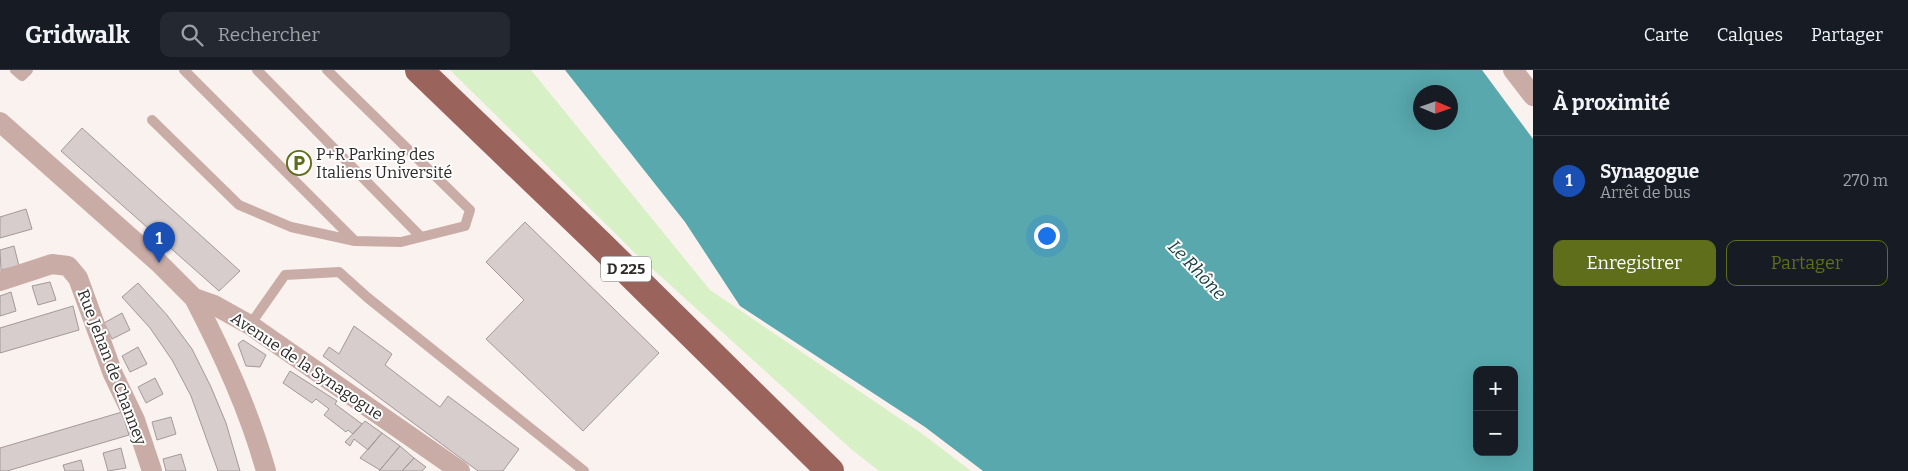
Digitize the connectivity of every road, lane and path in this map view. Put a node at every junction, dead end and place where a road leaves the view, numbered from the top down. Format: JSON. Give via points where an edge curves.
{"nodes":[{"id":1,"x":184,"y":70,"type":"edge"},
{"id":2,"x":257,"y":70,"type":"edge"},
{"id":3,"x":328,"y":70,"type":"edge"},
{"id":4,"x":419,"y":70,"type":"edge"},
{"id":5,"x":1513,"y":70,"type":"edge"},
{"id":6,"x":1533,"y":96,"type":"edge"},
{"id":7,"x":152,"y":120,"type":"dead end"},
{"id":8,"x":0,"y":122,"type":"edge"},
{"id":9,"x":421,"y":237,"type":"junction"},
{"id":10,"x":355,"y":241,"type":"junction"},
{"id":11,"x":0,"y":281,"type":"edge"},
{"id":12,"x":194,"y":298,"type":"junction"},
{"id":13,"x":250,"y":325,"type":"junction"},
{"id":14,"x":152,"y":471,"type":"edge"},
{"id":15,"x":266,"y":471,"type":"edge"},
{"id":16,"x":460,"y":471,"type":"edge"},
{"id":17,"x":584,"y":471,"type":"edge"},
{"id":18,"x":830,"y":471,"type":"edge"}],
"edges":[{"from":1,"to":10,"type":"lane"},
{"from":2,"to":9,"type":"lane"},
{"from":3,"to":9,"type":"lane","via":[[470,210],[466,226]]},
{"from":4,"to":18,"type":"highway","number":"D 225"},
{"from":5,"to":6,"type":"street"},
{"from":7,"to":10,"type":"lane","via":[[239,205],[292,226]]},
{"from":8,"to":12,"type":"street","name":"Avenue de la Synagogue"},
{"from":9,"to":10,"type":"lane","via":[[401,242]]},
{"from":11,"to":14,"type":"street","name":"Rue Jehan de Channey","via":[[52,264],[68,266],[78,278],[113,374],[136,420]]},
{"from":12,"to":13,"type":"street","name":"Avenue de la Synagogue"},
{"from":12,"to":15,"type":"street","via":[[236,384]]},
{"from":13,"to":16,"type":"street","name":"Avenue de la Synagogue"},
{"from":13,"to":17,"type":"lane","via":[[285,275],[339,272]]}]}
